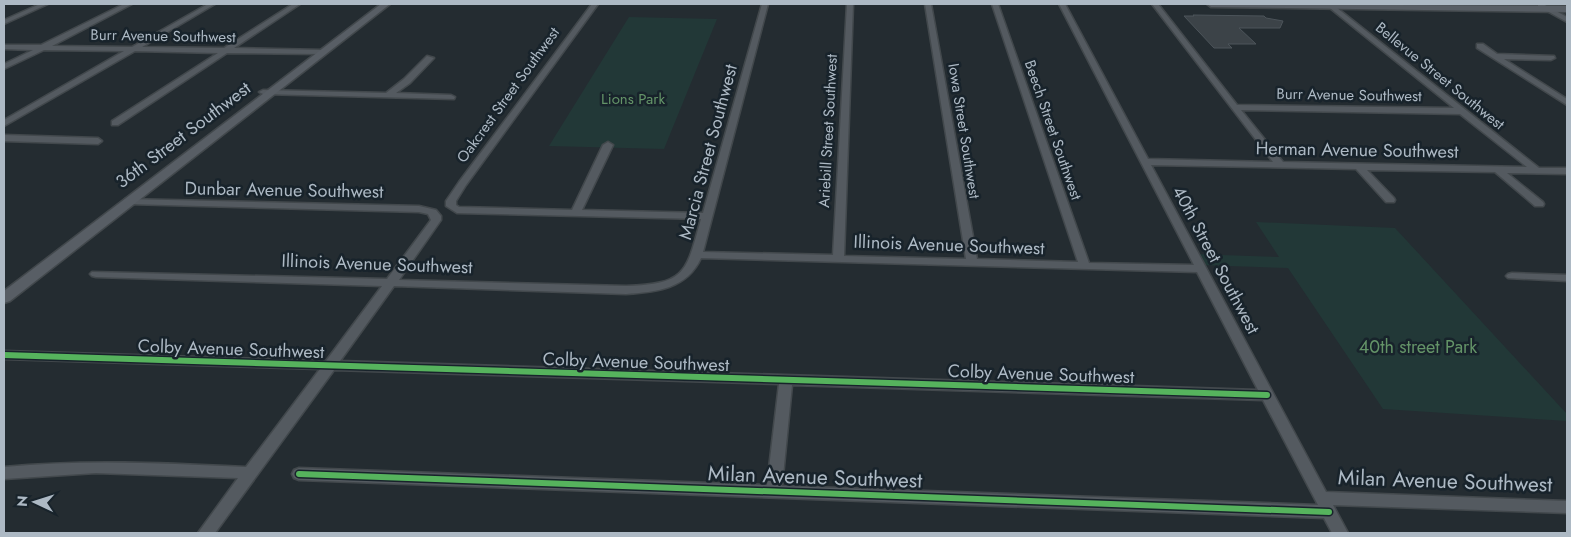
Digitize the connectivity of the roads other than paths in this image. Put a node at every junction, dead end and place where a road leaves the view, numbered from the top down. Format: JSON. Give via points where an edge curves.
{"nodes":[{"id":1,"x":45,"y":4,"type":"edge"},
{"id":2,"x":129,"y":4,"type":"edge"},
{"id":3,"x":212,"y":4,"type":"edge"},
{"id":4,"x":297,"y":4,"type":"edge"},
{"id":5,"x":378,"y":4,"type":"edge"},
{"id":6,"x":386,"y":4,"type":"edge"},
{"id":7,"x":595,"y":4,"type":"edge"},
{"id":8,"x":765,"y":4,"type":"edge"},
{"id":9,"x":850,"y":4,"type":"edge"},
{"id":10,"x":928,"y":4,"type":"edge"},
{"id":11,"x":995,"y":4,"type":"edge"},
{"id":12,"x":1062,"y":4,"type":"edge"},
{"id":13,"x":1155,"y":4,"type":"edge"},
{"id":14,"x":1211,"y":4,"type":"edge"},
{"id":15,"x":1329,"y":4,"type":"edge"},
{"id":16,"x":1472,"y":4,"type":"edge"},
{"id":17,"x":1543,"y":7,"type":"edge"},
{"id":18,"x":1567,"y":7,"type":"edge"},
{"id":19,"x":1567,"y":20,"type":"edge"},
{"id":20,"x":4,"y":22,"type":"edge"},
{"id":21,"x":1480,"y":46,"type":"dead end"},
{"id":22,"x":4,"y":47,"type":"edge"},
{"id":23,"x":42,"y":48,"type":"junction"},
{"id":24,"x":133,"y":49,"type":"junction"},
{"id":25,"x":225,"y":51,"type":"junction"},
{"id":26,"x":318,"y":52,"type":"junction"},
{"id":27,"x":1496,"y":56,"type":"junction"},
{"id":28,"x":430,"y":58,"type":"dead end"},
{"id":29,"x":1551,"y":58,"type":"dead end"},
{"id":30,"x":4,"y":66,"type":"edge"},
{"id":31,"x":268,"y":92,"type":"junction"},
{"id":32,"x":388,"y":95,"type":"junction"},
{"id":33,"x":451,"y":96,"type":"dead end"},
{"id":34,"x":1567,"y":104,"type":"edge"},
{"id":35,"x":1235,"y":107,"type":"junction"},
{"id":36,"x":1462,"y":111,"type":"junction"},
{"id":37,"x":4,"y":123,"type":"edge"},
{"id":38,"x":115,"y":124,"type":"dead end"},
{"id":39,"x":4,"y":138,"type":"edge"},
{"id":40,"x":98,"y":141,"type":"dead end"},
{"id":41,"x":608,"y":145,"type":"dead end"},
{"id":42,"x":1145,"y":162,"type":"junction"},
{"id":43,"x":1280,"y":165,"type":"junction"},
{"id":44,"x":1358,"y":166,"type":"junction"},
{"id":45,"x":1497,"y":170,"type":"junction"},
{"id":46,"x":1536,"y":170,"type":"junction"},
{"id":47,"x":1567,"y":171,"type":"edge"},
{"id":48,"x":1390,"y":200,"type":"dead end"},
{"id":49,"x":129,"y":201,"type":"junction"},
{"id":50,"x":1539,"y":204,"type":"dead end"},
{"id":51,"x":574,"y":213,"type":"junction"},
{"id":52,"x":707,"y":216,"type":"junction"},
{"id":53,"x":696,"y":255,"type":"junction"},
{"id":54,"x":838,"y":259,"type":"junction"},
{"id":55,"x":972,"y":263,"type":"junction"},
{"id":56,"x":1086,"y":266,"type":"junction"},
{"id":57,"x":1201,"y":269,"type":"junction"},
{"id":58,"x":96,"y":274,"type":"dead end"},
{"id":59,"x":1512,"y":276,"type":"dead end"},
{"id":60,"x":1567,"y":278,"type":"edge"},
{"id":61,"x":392,"y":282,"type":"junction"},
{"id":62,"x":4,"y":284,"type":"edge"},
{"id":63,"x":656,"y":288,"type":"joint"},
{"id":64,"x":4,"y":298,"type":"edge"},
{"id":65,"x":4,"y":355,"type":"edge"},
{"id":66,"x":328,"y":365,"type":"junction"},
{"id":67,"x":786,"y":380,"type":"junction"},
{"id":68,"x":1267,"y":395,"type":"junction"},
{"id":69,"x":4,"y":473,"type":"edge"},
{"id":70,"x":250,"y":473,"type":"junction"},
{"id":71,"x":299,"y":474,"type":"dead end"},
{"id":72,"x":774,"y":491,"type":"junction"},
{"id":73,"x":1322,"y":498,"type":"junction"},
{"id":74,"x":1567,"y":507,"type":"edge"},
{"id":75,"x":1329,"y":512,"type":"junction"},
{"id":76,"x":206,"y":533,"type":"edge"},
{"id":77,"x":1340,"y":533,"type":"edge"}],
"edges":[{"from":1,"to":20,"type":"street"},
{"from":2,"to":23,"type":"street"},
{"from":3,"to":24,"type":"street"},
{"from":4,"to":25,"type":"street"},
{"from":5,"to":26,"type":"street","name":"36th Street Southwest"},
{"from":6,"to":26,"type":"street","name":"36th Street Southwest"},
{"from":7,"to":51,"type":"street","name":"Oakcrest Street Southwest","via":[[451,201],[451,206],[457,210]]},
{"from":8,"to":52,"type":"street","name":"Marcia Street Southwest"},
{"from":9,"to":54,"type":"street","name":"Ariebill Street Southwest"},
{"from":10,"to":55,"type":"street","name":"Iowa Street Southwest"},
{"from":11,"to":56,"type":"street","name":"Beech Street Southwest"},
{"from":12,"to":42,"type":"street","name":"40th Street Southwest"},
{"from":13,"to":35,"type":"street"},
{"from":14,"to":15,"type":"street"},
{"from":15,"to":17,"type":"street"},
{"from":15,"to":36,"type":"street","name":"Bellevue Street Southwest"},
{"from":16,"to":17,"type":"street"},
{"from":17,"to":18,"type":"street"},
{"from":17,"to":19,"type":"street"},
{"from":21,"to":27,"type":"street"},
{"from":22,"to":23,"type":"street","name":"Burr Avenue Southwest"},
{"from":23,"to":24,"type":"street","name":"Burr Avenue Southwest"},
{"from":23,"to":30,"type":"street"},
{"from":24,"to":25,"type":"street","name":"Burr Avenue Southwest"},
{"from":24,"to":37,"type":"street"},
{"from":25,"to":26,"type":"street","name":"Burr Avenue Southwest"},
{"from":25,"to":38,"type":"street"},
{"from":26,"to":31,"type":"street","name":"36th Street Southwest"},
{"from":27,"to":29,"type":"street"},
{"from":27,"to":34,"type":"street"},
{"from":28,"to":32,"type":"street"},
{"from":31,"to":32,"type":"street"},
{"from":31,"to":49,"type":"street","name":"36th Street Southwest"},
{"from":31,"to":62,"type":"street","name":"36th Street Southwest"},
{"from":32,"to":33,"type":"street"},
{"from":35,"to":36,"type":"street","name":"Burr Avenue Southwest"},
{"from":35,"to":43,"type":"street"},
{"from":36,"to":46,"type":"street","name":"Bellevue Street Southwest"},
{"from":39,"to":40,"type":"street"},
{"from":41,"to":51,"type":"street"},
{"from":42,"to":43,"type":"street","name":"Herman Avenue Southwest"},
{"from":42,"to":57,"type":"street","name":"40th Street Southwest"},
{"from":43,"to":44,"type":"street","name":"Herman Avenue Southwest"},
{"from":44,"to":45,"type":"street","name":"Herman Avenue Southwest"},
{"from":44,"to":48,"type":"street"},
{"from":45,"to":46,"type":"street","name":"Herman Avenue Southwest"},
{"from":45,"to":50,"type":"street"},
{"from":46,"to":47,"type":"street","name":"Herman Avenue Southwest"},
{"from":49,"to":61,"type":"street","name":"Dunbar Avenue Southwest","via":[[419,209],[432,212],[436,220]]},
{"from":49,"to":64,"type":"street","name":"36th Street Southwest"},
{"from":51,"to":52,"type":"street"},
{"from":52,"to":53,"type":"street","name":"Marcia Street Southwest"},
{"from":53,"to":54,"type":"street","name":"Illinois Avenue Southwest"},
{"from":53,"to":63,"type":"street","name":"Marcia Street Southwest","via":[[693,266],[683,277]]},
{"from":54,"to":55,"type":"street","name":"Illinois Avenue Southwest"},
{"from":55,"to":56,"type":"street","name":"Illinois Avenue Southwest"},
{"from":56,"to":57,"type":"street","name":"Illinois Avenue Southwest"},
{"from":57,"to":68,"type":"street","name":"40th Street Southwest"},
{"from":58,"to":61,"type":"street","name":"Illinois Avenue Southwest"},
{"from":59,"to":60,"type":"street"},
{"from":61,"to":63,"type":"street","name":"Illinois Avenue Southwest","via":[[626,290]]},
{"from":61,"to":66,"type":"street"},
{"from":65,"to":66,"type":"street","name":"Colby Avenue Southwest"},
{"from":66,"to":67,"type":"street","name":"Colby Avenue Southwest"},
{"from":66,"to":70,"type":"street"},
{"from":67,"to":68,"type":"street","name":"Colby Avenue Southwest"},
{"from":67,"to":72,"type":"street"},
{"from":68,"to":73,"type":"street","name":"40th Street Southwest"},
{"from":69,"to":70,"type":"street","via":[[91,466]]},
{"from":70,"to":76,"type":"street"},
{"from":71,"to":72,"type":"street","name":"Milan Avenue Southwest"},
{"from":72,"to":75,"type":"street","name":"Milan Avenue Southwest"},
{"from":73,"to":74,"type":"street","name":"Milan Avenue Southwest"},
{"from":73,"to":75,"type":"street","name":"40th Street Southwest"},
{"from":75,"to":77,"type":"street","name":"40th Street Southwest"}]}
